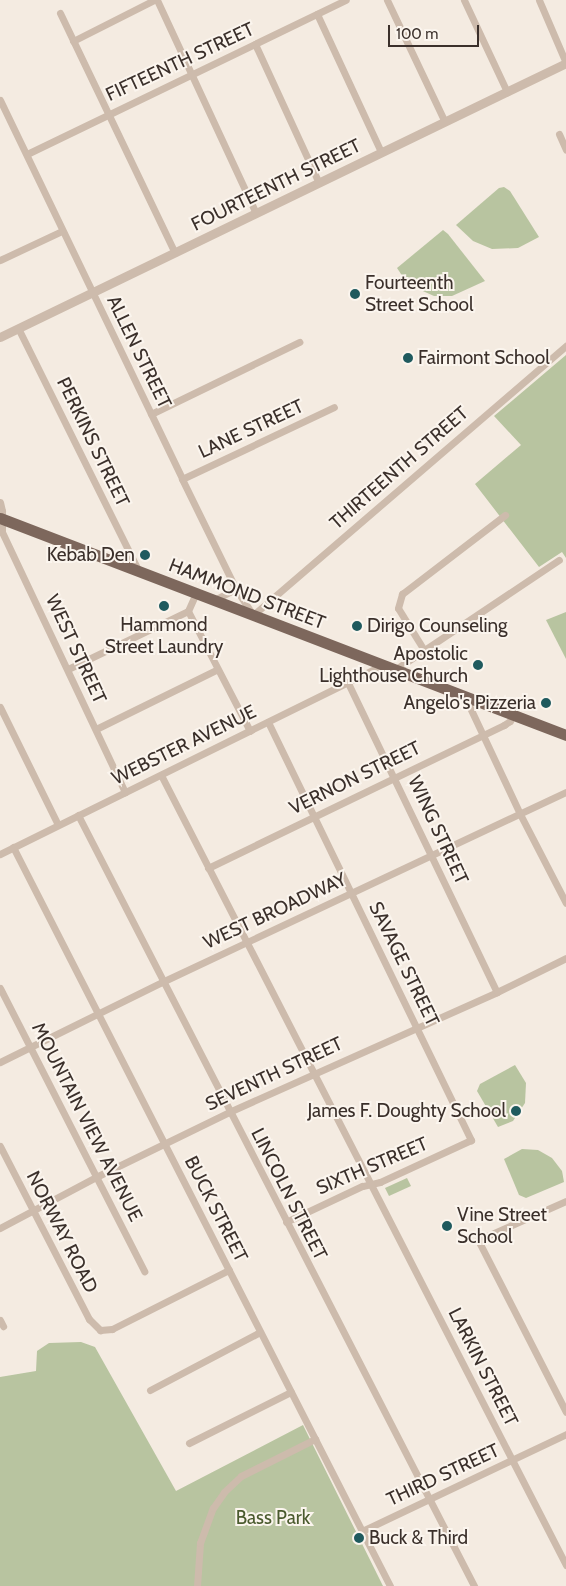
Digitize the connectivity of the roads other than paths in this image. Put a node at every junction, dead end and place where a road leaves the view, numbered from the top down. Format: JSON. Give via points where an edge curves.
{"nodes":[{"id":1,"x":156,"y":0,"type":"edge"},
{"id":2,"x":346,"y":0,"type":"edge"},
{"id":3,"x":387,"y":0,"type":"edge"},
{"id":4,"x":464,"y":0,"type":"edge"},
{"id":5,"x":542,"y":1,"type":"edge"},
{"id":6,"x":60,"y":13,"type":"dead end"},
{"id":7,"x":317,"y":14,"type":"junction"},
{"id":8,"x":73,"y":41,"type":"junction"},
{"id":9,"x":255,"y":44,"type":"junction"},
{"id":10,"x":566,"y":63,"type":"edge"},
{"id":11,"x":192,"y":74,"type":"junction"},
{"id":12,"x":507,"y":92,"type":"junction"},
{"id":13,"x":0,"y":100,"type":"edge"},
{"id":14,"x":108,"y":114,"type":"junction"},
{"id":15,"x":445,"y":122,"type":"junction"},
{"id":16,"x":558,"y":134,"type":"dead end"},
{"id":17,"x":566,"y":150,"type":"edge"},
{"id":18,"x":381,"y":152,"type":"junction"},
{"id":19,"x":27,"y":154,"type":"junction"},
{"id":20,"x":319,"y":183,"type":"junction"},
{"id":21,"x":256,"y":212,"type":"junction"},
{"id":22,"x":62,"y":231,"type":"junction"},
{"id":23,"x":175,"y":253,"type":"junction"},
{"id":24,"x":0,"y":260,"type":"edge"},
{"id":25,"x":93,"y":293,"type":"junction"},
{"id":26,"x":18,"y":328,"type":"junction"},
{"id":27,"x":0,"y":337,"type":"edge"},
{"id":28,"x":299,"y":342,"type":"dead end"},
{"id":29,"x":566,"y":346,"type":"edge"},
{"id":30,"x":334,"y":407,"type":"dead end"},
{"id":31,"x":151,"y":414,"type":"junction"},
{"id":32,"x":182,"y":479,"type":"junction"},
{"id":33,"x":0,"y":502,"type":"edge"},
{"id":34,"x":505,"y":515,"type":"dead end"},
{"id":35,"x":1,"y":518,"type":"edge"},
{"id":36,"x":559,"y":560,"type":"dead end"},
{"id":37,"x":138,"y":571,"type":"junction"},
{"id":38,"x":236,"y":589,"type":"junction"},
{"id":39,"x":196,"y":593,"type":"junction"},
{"id":40,"x":214,"y":600,"type":"junction"},
{"id":41,"x":188,"y":611,"type":"junction"},
{"id":42,"x":253,"y":615,"type":"junction"},
{"id":43,"x":424,"y":650,"type":"junction"},
{"id":44,"x":382,"y":664,"type":"junction"},
{"id":45,"x":68,"y":669,"type":"junction"},
{"id":46,"x":396,"y":669,"type":"junction"},
{"id":47,"x":216,"y":670,"type":"junction"},
{"id":48,"x":348,"y":683,"type":"junction"},
{"id":49,"x":464,"y":696,"type":"junction"},
{"id":50,"x":0,"y":707,"type":"edge"},
{"id":51,"x":513,"y":714,"type":"junction"},
{"id":52,"x":268,"y":722,"type":"junction"},
{"id":53,"x":96,"y":729,"type":"junction"},
{"id":54,"x":250,"y":731,"type":"junction"},
{"id":55,"x":482,"y":735,"type":"junction"},
{"id":56,"x":566,"y":735,"type":"edge"},
{"id":57,"x":161,"y":775,"type":"junction"},
{"id":58,"x":394,"y":776,"type":"junction"},
{"id":59,"x":125,"y":792,"type":"junction"},
{"id":60,"x":566,"y":792,"type":"edge"},
{"id":61,"x":520,"y":814,"type":"junction"},
{"id":62,"x":78,"y":815,"type":"junction"},
{"id":63,"x":314,"y":816,"type":"junction"},
{"id":64,"x":58,"y":825,"type":"junction"},
{"id":65,"x":13,"y":847,"type":"junction"},
{"id":66,"x":0,"y":854,"type":"edge"},
{"id":67,"x":431,"y":857,"type":"junction"},
{"id":68,"x":208,"y":868,"type":"junction"},
{"id":69,"x":351,"y":894,"type":"junction"},
{"id":70,"x":566,"y":903,"type":"edge"},
{"id":71,"x":247,"y":942,"type":"junction"},
{"id":72,"x":566,"y":958,"type":"edge"},
{"id":73,"x":162,"y":982,"type":"junction"},
{"id":74,"x":0,"y":988,"type":"edge"},
{"id":75,"x":497,"y":992,"type":"junction"},
{"id":76,"x":98,"y":1013,"type":"junction"},
{"id":77,"x":417,"y":1026,"type":"junction"},
{"id":78,"x":30,"y":1047,"type":"junction"},
{"id":79,"x":0,"y":1062,"type":"edge"},
{"id":80,"x":314,"y":1073,"type":"junction"},
{"id":81,"x":229,"y":1112,"type":"junction"},
{"id":82,"x":471,"y":1140,"type":"joint"},
{"id":83,"x":165,"y":1144,"type":"junction"},
{"id":84,"x":0,"y":1146,"type":"edge"},
{"id":85,"x":96,"y":1177,"type":"junction"},
{"id":86,"x":371,"y":1184,"type":"junction"},
{"id":87,"x":566,"y":1200,"type":"edge"},
{"id":88,"x":33,"y":1211,"type":"junction"},
{"id":89,"x":286,"y":1222,"type":"junction"},
{"id":90,"x":0,"y":1228,"type":"edge"},
{"id":91,"x":229,"y":1270,"type":"junction"},
{"id":92,"x":144,"y":1271,"type":"dead end"},
{"id":93,"x":260,"y":1332,"type":"junction"},
{"id":94,"x":150,"y":1390,"type":"dead end"},
{"id":95,"x":291,"y":1392,"type":"junction"},
{"id":96,"x":566,"y":1412,"type":"edge"},
{"id":97,"x":566,"y":1434,"type":"edge"},
{"id":98,"x":315,"y":1438,"type":"junction"},
{"id":99,"x":189,"y":1443,"type":"dead end"},
{"id":100,"x":511,"y":1460,"type":"junction"},
{"id":101,"x":430,"y":1500,"type":"junction"},
{"id":102,"x":362,"y":1531,"type":"junction"},
{"id":103,"x":566,"y":1565,"type":"edge"},
{"id":104,"x":197,"y":1586,"type":"edge"},
{"id":105,"x":390,"y":1586,"type":"edge"},
{"id":106,"x":474,"y":1586,"type":"edge"}],
"edges":[{"from":1,"to":8,"type":"street"},
{"from":1,"to":11,"type":"street"},
{"from":2,"to":7,"type":"street","name":"FIFTEENTH STREET"},
{"from":3,"to":15,"type":"street"},
{"from":4,"to":12,"type":"street"},
{"from":5,"to":10,"type":"street"},
{"from":6,"to":8,"type":"street"},
{"from":7,"to":9,"type":"street","name":"FIFTEENTH STREET"},
{"from":7,"to":18,"type":"street"},
{"from":8,"to":14,"type":"street"},
{"from":9,"to":11,"type":"street","name":"FIFTEENTH STREET"},
{"from":9,"to":20,"type":"street"},
{"from":10,"to":12,"type":"street","name":"FOURTEENTH STREET"},
{"from":11,"to":14,"type":"street","name":"FIFTEENTH STREET"},
{"from":11,"to":21,"type":"street"},
{"from":12,"to":15,"type":"street","name":"FOURTEENTH STREET"},
{"from":13,"to":19,"type":"street","name":"ALLEN STREET"},
{"from":14,"to":19,"type":"street","name":"FIFTEENTH STREET"},
{"from":14,"to":23,"type":"street"},
{"from":15,"to":18,"type":"street","name":"FOURTEENTH STREET"},
{"from":16,"to":17,"type":"street"},
{"from":18,"to":20,"type":"street","name":"FOURTEENTH STREET"},
{"from":19,"to":22,"type":"street","name":"ALLEN STREET"},
{"from":20,"to":21,"type":"street","name":"FOURTEENTH STREET"},
{"from":21,"to":23,"type":"street","name":"FOURTEENTH STREET"},
{"from":22,"to":24,"type":"street"},
{"from":22,"to":25,"type":"street","name":"ALLEN STREET"},
{"from":23,"to":25,"type":"street","name":"FOURTEENTH STREET"},
{"from":25,"to":26,"type":"street","name":"FOURTEENTH STREET"},
{"from":25,"to":31,"type":"street","name":"ALLEN STREET"},
{"from":26,"to":27,"type":"street","name":"FOURTEENTH STREET"},
{"from":26,"to":37,"type":"street","name":"PERKINS STREET"},
{"from":28,"to":31,"type":"street"},
{"from":29,"to":42,"type":"street","name":"THIRTEENTH STREET"},
{"from":30,"to":32,"type":"street","name":"LANE STREET"},
{"from":31,"to":32,"type":"street","name":"ALLEN STREET"},
{"from":32,"to":38,"type":"street","name":"ALLEN STREET"},
{"from":33,"to":35,"type":"street","name":"WEST STREET"},
{"from":34,"to":43,"type":"street","via":[[402,594],[398,608]]},
{"from":35,"to":37,"type":"main road","name":"HAMMOND STREET"},
{"from":35,"to":45,"type":"street","name":"WEST STREET","via":[[2,532]]},
{"from":36,"to":43,"type":"street"},
{"from":37,"to":39,"type":"main road","name":"HAMMOND STREET"},
{"from":38,"to":40,"type":"street"},
{"from":38,"to":42,"type":"street","name":"ALLEN STREET"},
{"from":39,"to":40,"type":"main road","name":"HAMMOND STREET"},
{"from":39,"to":41,"type":"street"},
{"from":40,"to":42,"type":"main road","name":"HAMMOND STREET"},
{"from":41,"to":45,"type":"street"},
{"from":41,"to":47,"type":"street"},
{"from":42,"to":44,"type":"main road","name":"HAMMOND STREET"},
{"from":43,"to":46,"type":"street"},
{"from":44,"to":46,"type":"main road","name":"HAMMOND STREET"},
{"from":44,"to":48,"type":"street","name":"WEBSTER AVENUE"},
{"from":45,"to":53,"type":"street","name":"WEST STREET"},
{"from":46,"to":49,"type":"main road","name":"HAMMOND STREET"},
{"from":47,"to":53,"type":"street"},
{"from":47,"to":54,"type":"street"},
{"from":48,"to":52,"type":"street","name":"WEBSTER AVENUE"},
{"from":48,"to":58,"type":"street","name":"WING STREET"},
{"from":49,"to":51,"type":"main road","name":"HAMMOND STREET"},
{"from":49,"to":55,"type":"street"},
{"from":50,"to":64,"type":"street"},
{"from":51,"to":55,"type":"street","name":"VERNON STREET","via":[[510,721]]},
{"from":51,"to":56,"type":"main road","name":"HAMMOND STREET"},
{"from":52,"to":54,"type":"street","name":"WEBSTER AVENUE"},
{"from":52,"to":63,"type":"street","name":"SAVAGE STREET"},
{"from":53,"to":59,"type":"street","name":"WEST STREET"},
{"from":54,"to":57,"type":"street","name":"WEBSTER AVENUE"},
{"from":55,"to":58,"type":"street","name":"VERNON STREET"},
{"from":55,"to":61,"type":"street"},
{"from":57,"to":59,"type":"street","name":"WEBSTER AVENUE"},
{"from":57,"to":68,"type":"street","name":"LARKIN STREET"},
{"from":58,"to":63,"type":"street","name":"VERNON STREET"},
{"from":58,"to":67,"type":"street","name":"WING STREET"},
{"from":59,"to":62,"type":"street","name":"WEBSTER AVENUE"},
{"from":60,"to":61,"type":"street","name":"WEST BROADWAY"},
{"from":61,"to":67,"type":"street","name":"WEST BROADWAY"},
{"from":61,"to":70,"type":"street"},
{"from":62,"to":64,"type":"street","name":"WEBSTER AVENUE"},
{"from":62,"to":73,"type":"street","name":"LINCOLN STREET"},
{"from":63,"to":68,"type":"street","name":"VERNON STREET"},
{"from":63,"to":69,"type":"street","name":"SAVAGE STREET"},
{"from":64,"to":65,"type":"street","name":"WEBSTER AVENUE"},
{"from":65,"to":66,"type":"street","name":"WEBSTER AVENUE"},
{"from":65,"to":76,"type":"street","name":"BUCK STREET"},
{"from":67,"to":69,"type":"street","name":"WEST BROADWAY"},
{"from":67,"to":75,"type":"street","name":"WING STREET"},
{"from":68,"to":71,"type":"street","name":"LARKIN STREET"},
{"from":69,"to":71,"type":"street","name":"WEST BROADWAY"},
{"from":69,"to":77,"type":"street","name":"SAVAGE STREET"},
{"from":71,"to":73,"type":"street","name":"WEST BROADWAY"},
{"from":71,"to":80,"type":"street","name":"LARKIN STREET"},
{"from":72,"to":75,"type":"street","name":"SEVENTH STREET"},
{"from":73,"to":76,"type":"street","name":"WEST BROADWAY"},
{"from":73,"to":81,"type":"street","name":"LINCOLN STREET"},
{"from":74,"to":78,"type":"street","name":"MOUNTAIN VIEW AVENUE"},
{"from":75,"to":77,"type":"street","name":"SEVENTH STREET"},
{"from":76,"to":78,"type":"street","name":"WEST BROADWAY"},
{"from":76,"to":83,"type":"street","name":"BUCK STREET"},
{"from":77,"to":80,"type":"street","name":"SEVENTH STREET"},
{"from":77,"to":82,"type":"street","name":"SAVAGE STREET"},
{"from":78,"to":79,"type":"street","name":"WEST BROADWAY"},
{"from":78,"to":85,"type":"street","name":"MOUNTAIN VIEW AVENUE"},
{"from":80,"to":81,"type":"street","name":"SEVENTH STREET"},
{"from":80,"to":86,"type":"street","name":"LARKIN STREET"},
{"from":81,"to":83,"type":"street","name":"SEVENTH STREET"},
{"from":81,"to":89,"type":"street","name":"LINCOLN STREET"},
{"from":82,"to":86,"type":"street","name":"SIXTH STREET"},
{"from":83,"to":85,"type":"street","name":"SEVENTH STREET"},
{"from":83,"to":91,"type":"street","name":"BUCK STREET"},
{"from":84,"to":88,"type":"street","name":"NORWAY ROAD"},
{"from":85,"to":88,"type":"street","name":"SEVENTH STREET"},
{"from":85,"to":92,"type":"street","name":"MOUNTAIN VIEW AVENUE"},
{"from":86,"to":89,"type":"street","name":"SIXTH STREET"},
{"from":86,"to":100,"type":"street","name":"LARKIN STREET"},
{"from":87,"to":96,"type":"street","via":[[478,1240]]},
{"from":88,"to":90,"type":"street","name":"SEVENTH STREET"},
{"from":88,"to":91,"type":"street","name":"NORWAY ROAD","via":[[89,1319],[100,1330],[112,1329]]},
{"from":89,"to":101,"type":"street","name":"LINCOLN STREET"},
{"from":91,"to":93,"type":"street","name":"BUCK STREET"},
{"from":93,"to":94,"type":"street"},
{"from":93,"to":95,"type":"street","name":"BUCK STREET"},
{"from":95,"to":98,"type":"street","name":"BUCK STREET"},
{"from":95,"to":99,"type":"street"},
{"from":97,"to":100,"type":"street","name":"THIRD STREET"},
{"from":98,"to":102,"type":"street","name":"BUCK STREET"},
{"from":98,"to":104,"type":"street","via":[[241,1476],[224,1492],[213,1508],[200,1543]]},
{"from":100,"to":101,"type":"street","name":"THIRD STREET"},
{"from":100,"to":103,"type":"street","name":"LARKIN STREET"},
{"from":101,"to":102,"type":"street","name":"THIRD STREET"},
{"from":101,"to":106,"type":"street","name":"LINCOLN STREET"},
{"from":102,"to":105,"type":"street","name":"BUCK STREET"}]}
